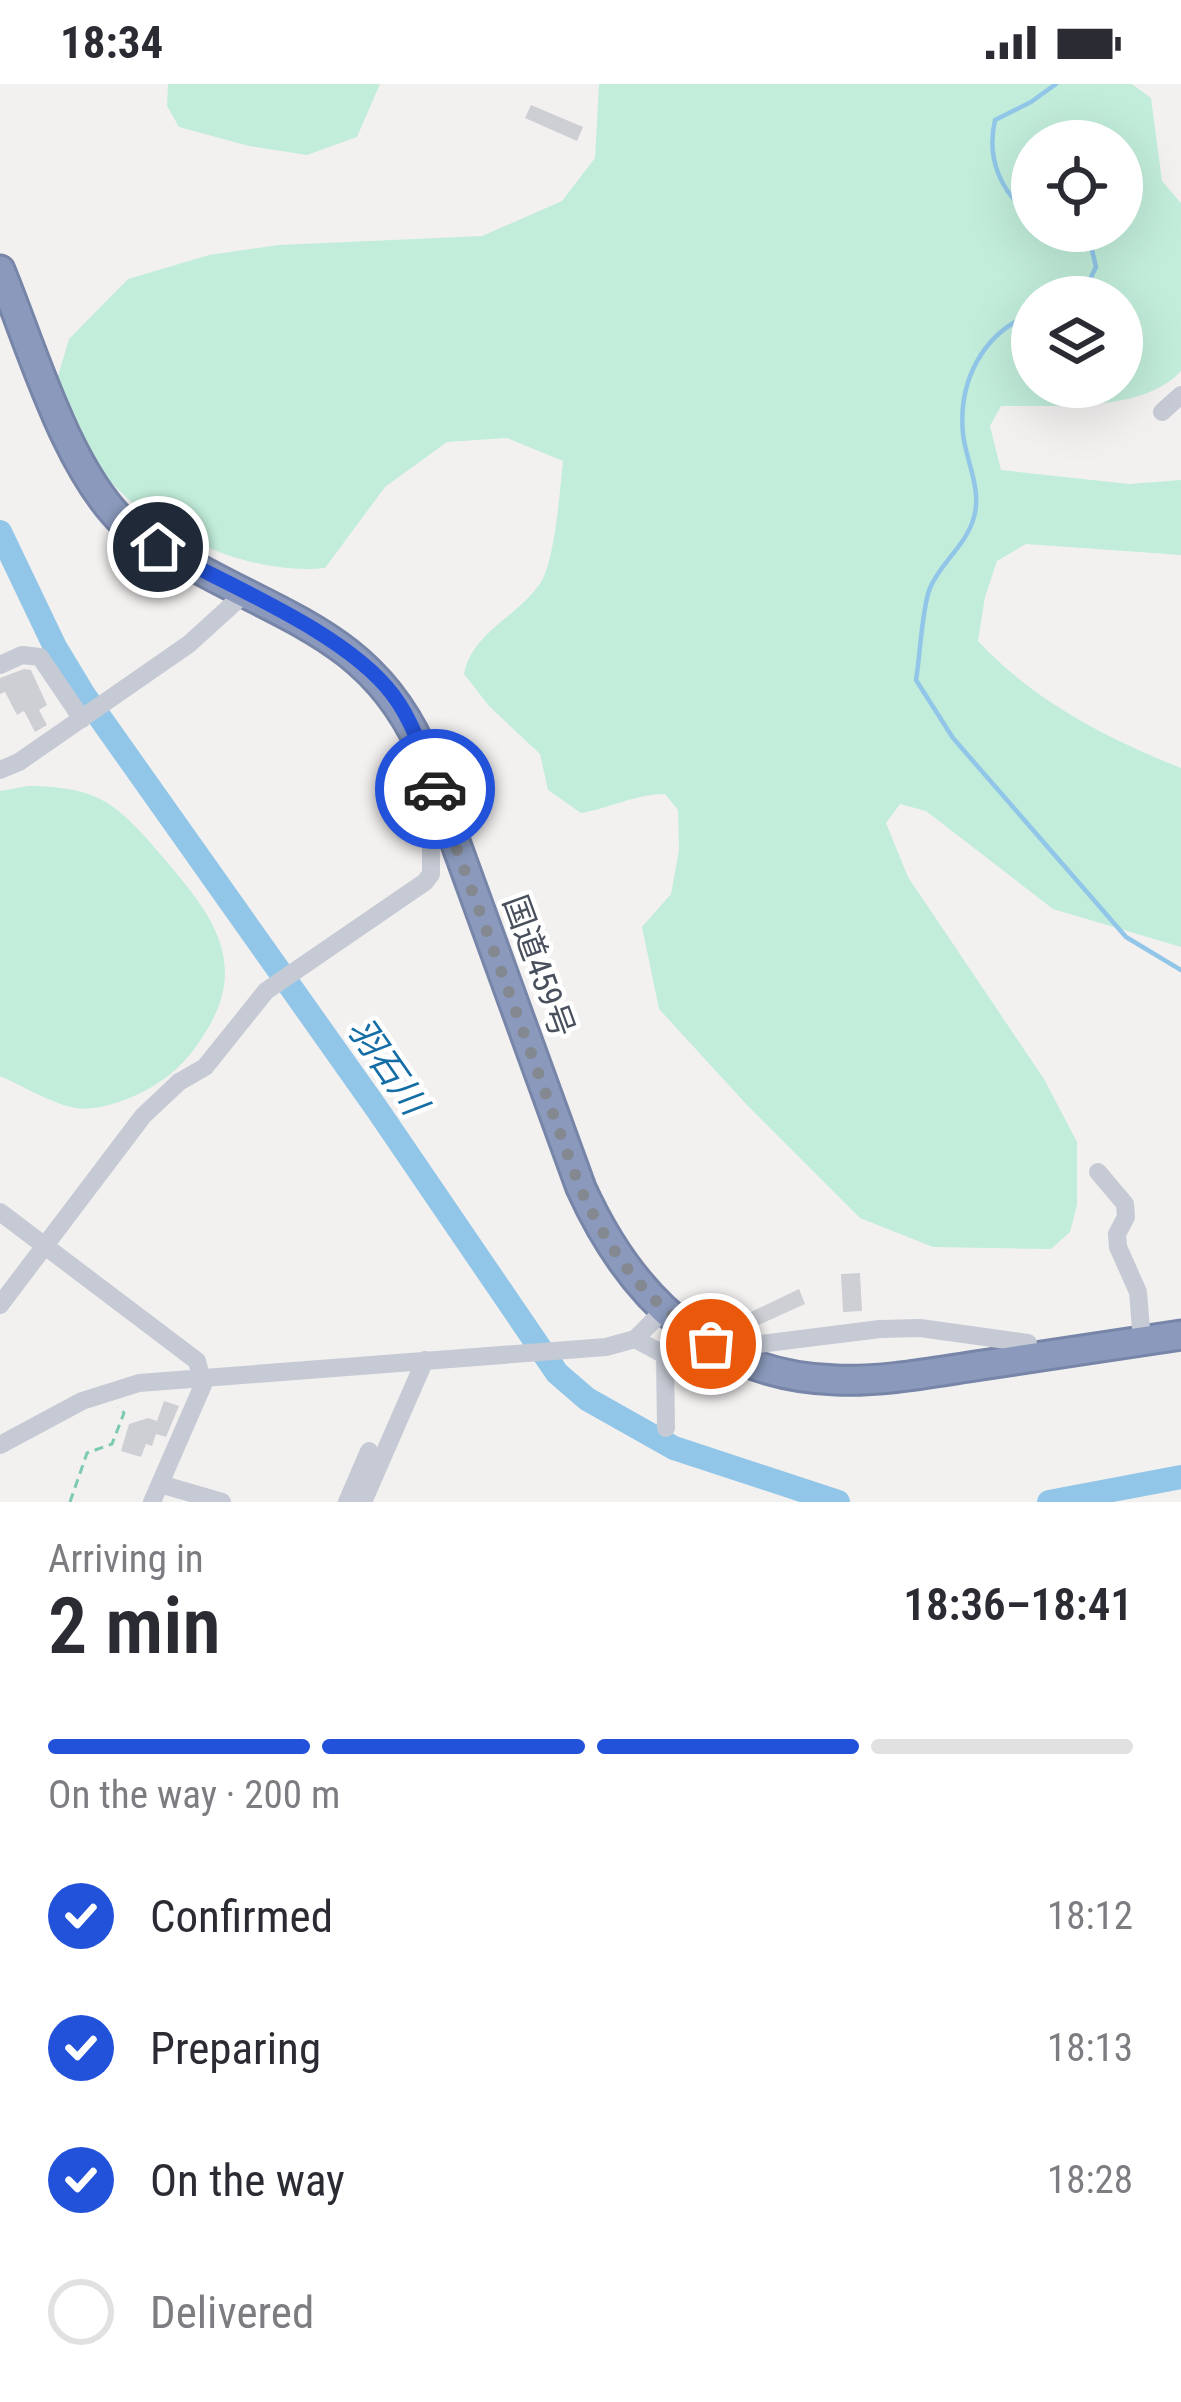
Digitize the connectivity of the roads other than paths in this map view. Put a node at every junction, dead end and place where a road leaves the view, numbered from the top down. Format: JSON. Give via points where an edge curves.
{"nodes":[{"id":1,"x":0,"y":270,"type":"edge"},
{"id":2,"x":1181,"y":394,"type":"edge"},
{"id":3,"x":1162,"y":412,"type":"dead end"},
{"id":4,"x":244,"y":594,"type":"junction"},
{"id":5,"x":0,"y":664,"type":"edge"},
{"id":6,"x":84,"y":717,"type":"junction"},
{"id":7,"x":0,"y":770,"type":"edge"},
{"id":8,"x":443,"y":809,"type":"junction"},
{"id":9,"x":1098,"y":1172,"type":"dead end"},
{"id":10,"x":0,"y":1212,"type":"edge"},
{"id":11,"x":45,"y":1246,"type":"junction"},
{"id":12,"x":0,"y":1305,"type":"edge"},
{"id":13,"x":664,"y":1310,"type":"junction"},
{"id":14,"x":942,"y":1331,"type":"junction"},
{"id":15,"x":1181,"y":1335,"type":"edge"},
{"id":16,"x":635,"y":1339,"type":"junction"},
{"id":17,"x":1142,"y":1341,"type":"junction"},
{"id":18,"x":1028,"y":1343,"type":"dead end"},
{"id":19,"x":744,"y":1346,"type":"dead end"},
{"id":20,"x":425,"y":1360,"type":"junction"},
{"id":21,"x":950,"y":1370,"type":"junction"},
{"id":22,"x":203,"y":1376,"type":"junction"},
{"id":23,"x":666,"y":1428,"type":"dead end"},
{"id":24,"x":2,"y":1442,"type":"edge"},
{"id":25,"x":369,"y":1451,"type":"dead end"},
{"id":26,"x":159,"y":1496,"type":"edge"},
{"id":27,"x":358,"y":1496,"type":"edge"},
{"id":28,"x":222,"y":1502,"type":"edge"}],
"edges":[{"from":1,"to":4,"type":"highway","name":"国道459号","via":[[77,457],[106,502],[158,547]]},
{"from":2,"to":3,"type":"street"},
{"from":4,"to":6,"type":"street","via":[[189,644]]},
{"from":4,"to":8,"type":"highway","name":"国道459号","via":[[320,633],[374,673],[409,721]]},
{"from":5,"to":6,"type":"street","via":[[40,657]]},
{"from":6,"to":7,"type":"street"},
{"from":8,"to":11,"type":"street","via":[[431,819],[425,882],[266,992],[206,1067],[143,1115]]},
{"from":8,"to":13,"type":"highway","name":"国道459号","via":[[580,1188],[622,1264]]},
{"from":9,"to":17,"type":"street","via":[[1125,1204],[1118,1247],[1138,1292]]},
{"from":10,"to":11,"type":"street"},
{"from":11,"to":12,"type":"street"},
{"from":11,"to":22,"type":"street","via":[[197,1361]]},
{"from":13,"to":16,"type":"street"},
{"from":13,"to":21,"type":"highway","name":"国道459号","via":[[711,1344],[778,1371],[836,1380]]},
{"from":14,"to":18,"type":"street"},
{"from":14,"to":19,"type":"street","via":[[880,1329]]},
{"from":14,"to":21,"type":"street"},
{"from":15,"to":17,"type":"highway","name":"国道459号"},
{"from":16,"to":20,"type":"street"},
{"from":16,"to":23,"type":"street","via":[[665,1355]]},
{"from":17,"to":21,"type":"highway","name":"国道459号"},
{"from":20,"to":22,"type":"street"},
{"from":20,"to":27,"type":"street"},
{"from":22,"to":24,"type":"street","via":[[104,1393]]},
{"from":22,"to":26,"type":"street"},
{"from":25,"to":27,"type":"street"},
{"from":26,"to":28,"type":"street"}]}
